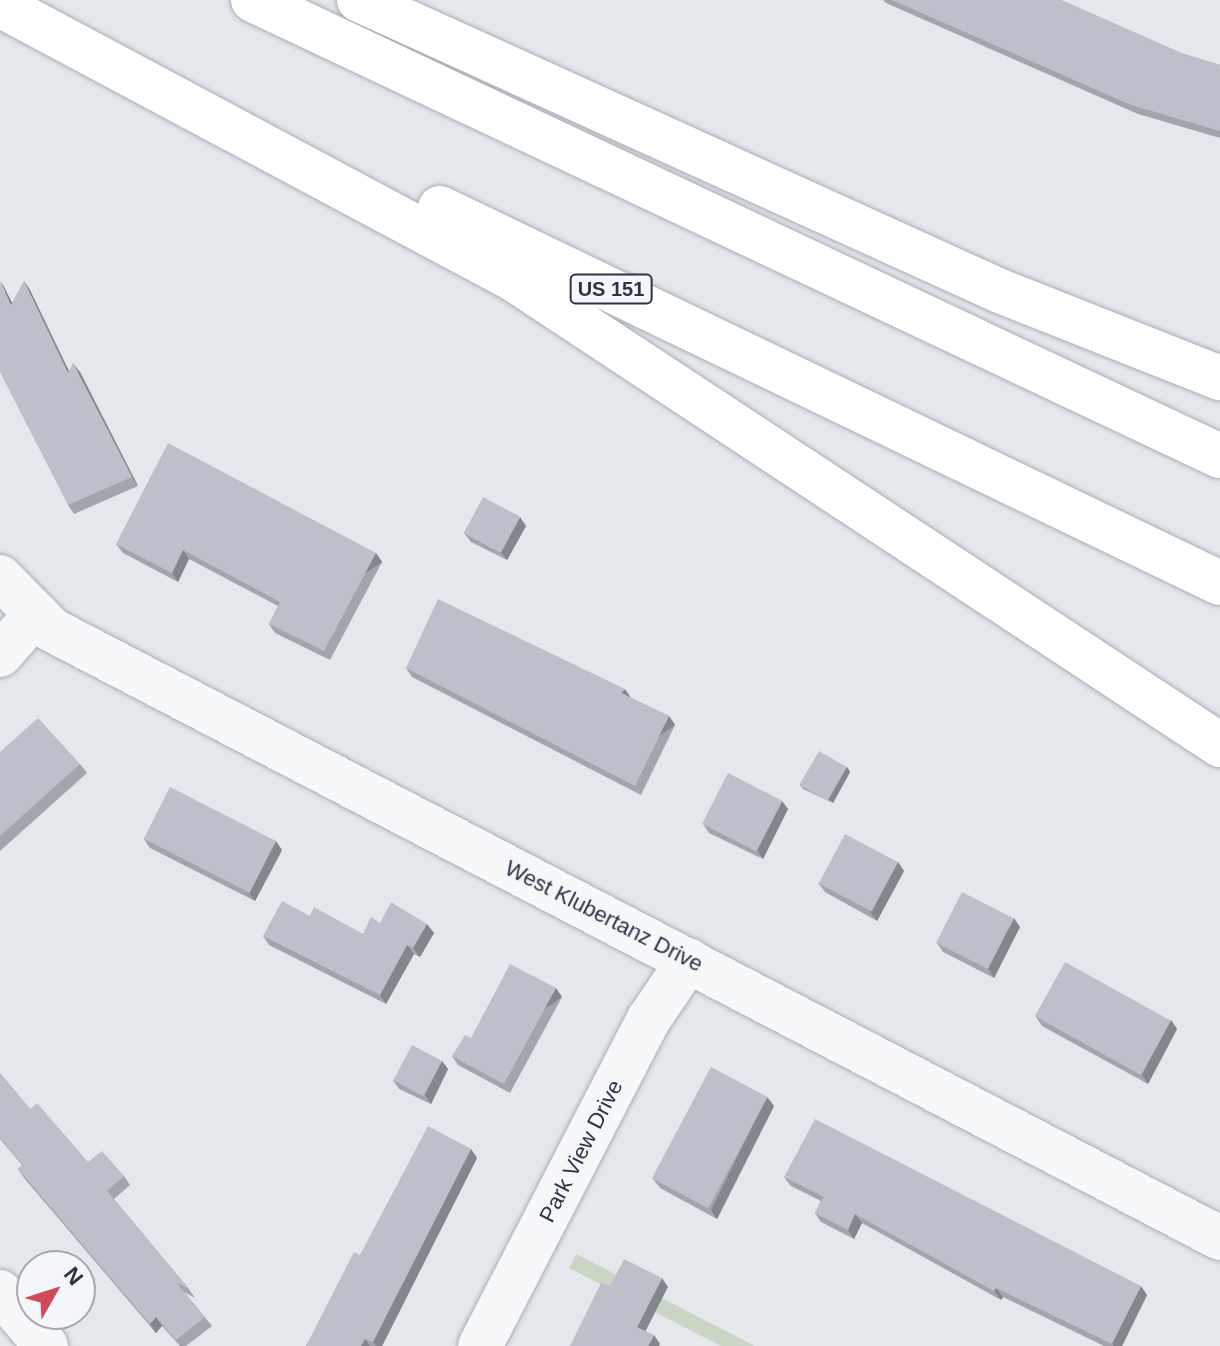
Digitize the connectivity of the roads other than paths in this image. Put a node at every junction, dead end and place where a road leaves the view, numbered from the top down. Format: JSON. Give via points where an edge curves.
{"nodes":[{"id":1,"x":253,"y":0,"type":"edge"},
{"id":2,"x":359,"y":0,"type":"edge"},
{"id":3,"x":0,"y":3,"type":"edge"},
{"id":4,"x":1220,"y":378,"type":"edge"},
{"id":5,"x":1220,"y":456,"type":"edge"},
{"id":6,"x":0,"y":577,"type":"edge"},
{"id":7,"x":1220,"y":583,"type":"edge"},
{"id":8,"x":36,"y":614,"type":"junction"},
{"id":9,"x":0,"y":655,"type":"edge"},
{"id":10,"x":1220,"y":745,"type":"edge"},
{"id":11,"x":689,"y":960,"type":"junction"},
{"id":12,"x":1220,"y":1238,"type":"edge"},
{"id":13,"x":0,"y":1292,"type":"edge"},
{"id":14,"x":46,"y":1346,"type":"edge"},
{"id":15,"x":480,"y":1346,"type":"edge"}],
"edges":[{"from":1,"to":5,"type":"highway"},
{"from":2,"to":4,"type":"highway","via":[[1000,291]]},
{"from":3,"to":7,"type":"highway","number":"US 151"},
{"from":3,"to":10,"type":"highway","via":[[513,279]]},
{"from":6,"to":8,"type":"street","name":"West Klubertanz Drive"},
{"from":8,"to":9,"type":"street"},
{"from":8,"to":11,"type":"street","name":"West Klubertanz Drive","via":[[52,630]]},
{"from":11,"to":12,"type":"street","name":"West Klubertanz Drive"},
{"from":11,"to":15,"type":"street","name":"Park View Drive","via":[[649,1019]]},
{"from":13,"to":14,"type":"street"}]}
